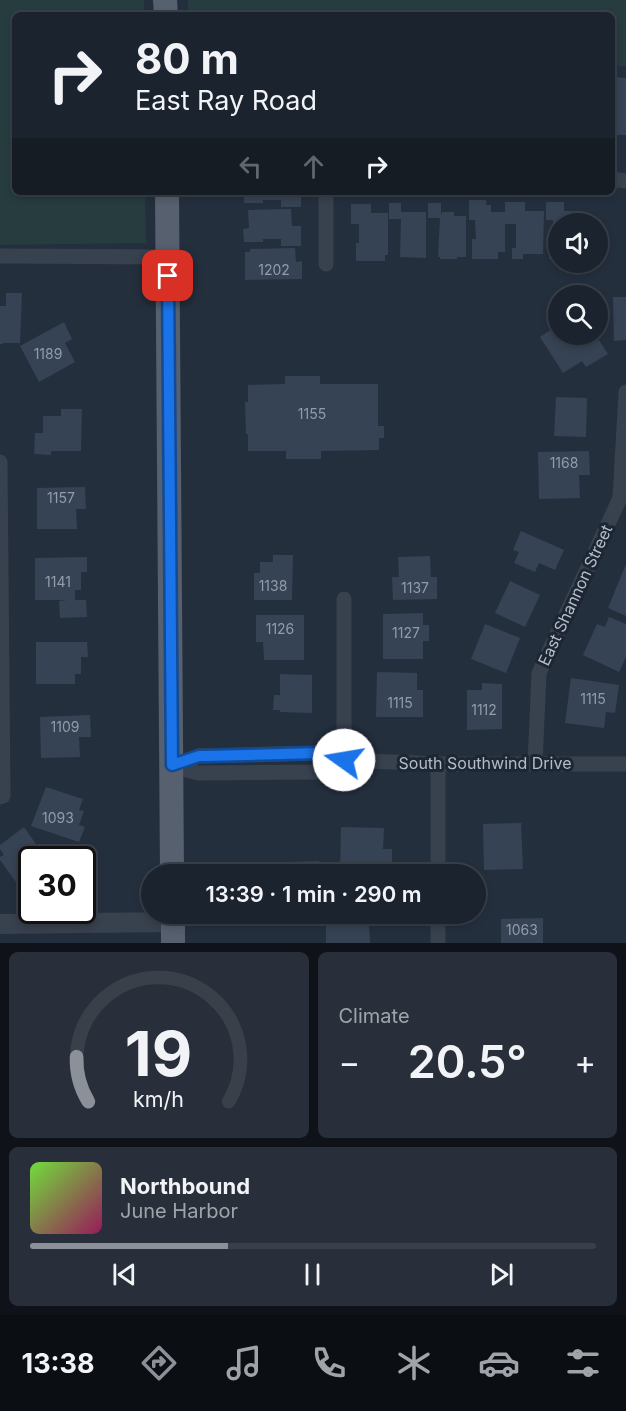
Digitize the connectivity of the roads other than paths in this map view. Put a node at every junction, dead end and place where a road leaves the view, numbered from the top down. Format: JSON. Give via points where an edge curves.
{"nodes":[{"id":1,"x":167,"y":195,"type":"edge"},
{"id":2,"x":326,"y":195,"type":"edge"},
{"id":3,"x":0,"y":256,"type":"edge"},
{"id":4,"x":168,"y":258,"type":"junction"},
{"id":5,"x":326,"y":264,"type":"dead end"},
{"id":6,"x":626,"y":392,"type":"edge"},
{"id":7,"x":0,"y":462,"type":"edge"},
{"id":8,"x":344,"y":599,"type":"dead end"},
{"id":9,"x":344,"y":760,"type":"junction"},
{"id":10,"x":438,"y":764,"type":"junction"},
{"id":11,"x":535,"y":764,"type":"junction"},
{"id":12,"x":626,"y":764,"type":"edge"},
{"id":13,"x":172,"y":765,"type":"junction"},
{"id":14,"x":2,"y":797,"type":"edge"},
{"id":15,"x":172,"y":864,"type":"edge"},
{"id":16,"x":438,"y":864,"type":"edge"},
{"id":17,"x":0,"y":924,"type":"edge"},
{"id":18,"x":438,"y":924,"type":"edge"},
{"id":19,"x":173,"y":926,"type":"edge"},
{"id":20,"x":438,"y":943,"type":"edge"}],
"edges":[{"from":1,"to":4,"type":"main road"},
{"from":2,"to":5,"type":"street"},
{"from":3,"to":4,"type":"street"},
{"from":4,"to":13,"type":"main road"},
{"from":6,"to":11,"type":"street","name":"East Shannon Street","via":[[620,498],[539,674]]},
{"from":7,"to":14,"type":"street"},
{"from":8,"to":9,"type":"street"},
{"from":9,"to":10,"type":"street","name":"South Southwind Drive"},
{"from":9,"to":13,"type":"street","name":"South Southwind Drive","via":[[322,772],[198,773]]},
{"from":10,"to":11,"type":"street","name":"South Southwind Drive"},
{"from":10,"to":16,"type":"street"},
{"from":11,"to":12,"type":"street","name":"South Southwind Drive"},
{"from":13,"to":15,"type":"main road"},
{"from":17,"to":19,"type":"street"},
{"from":18,"to":20,"type":"street"}]}
